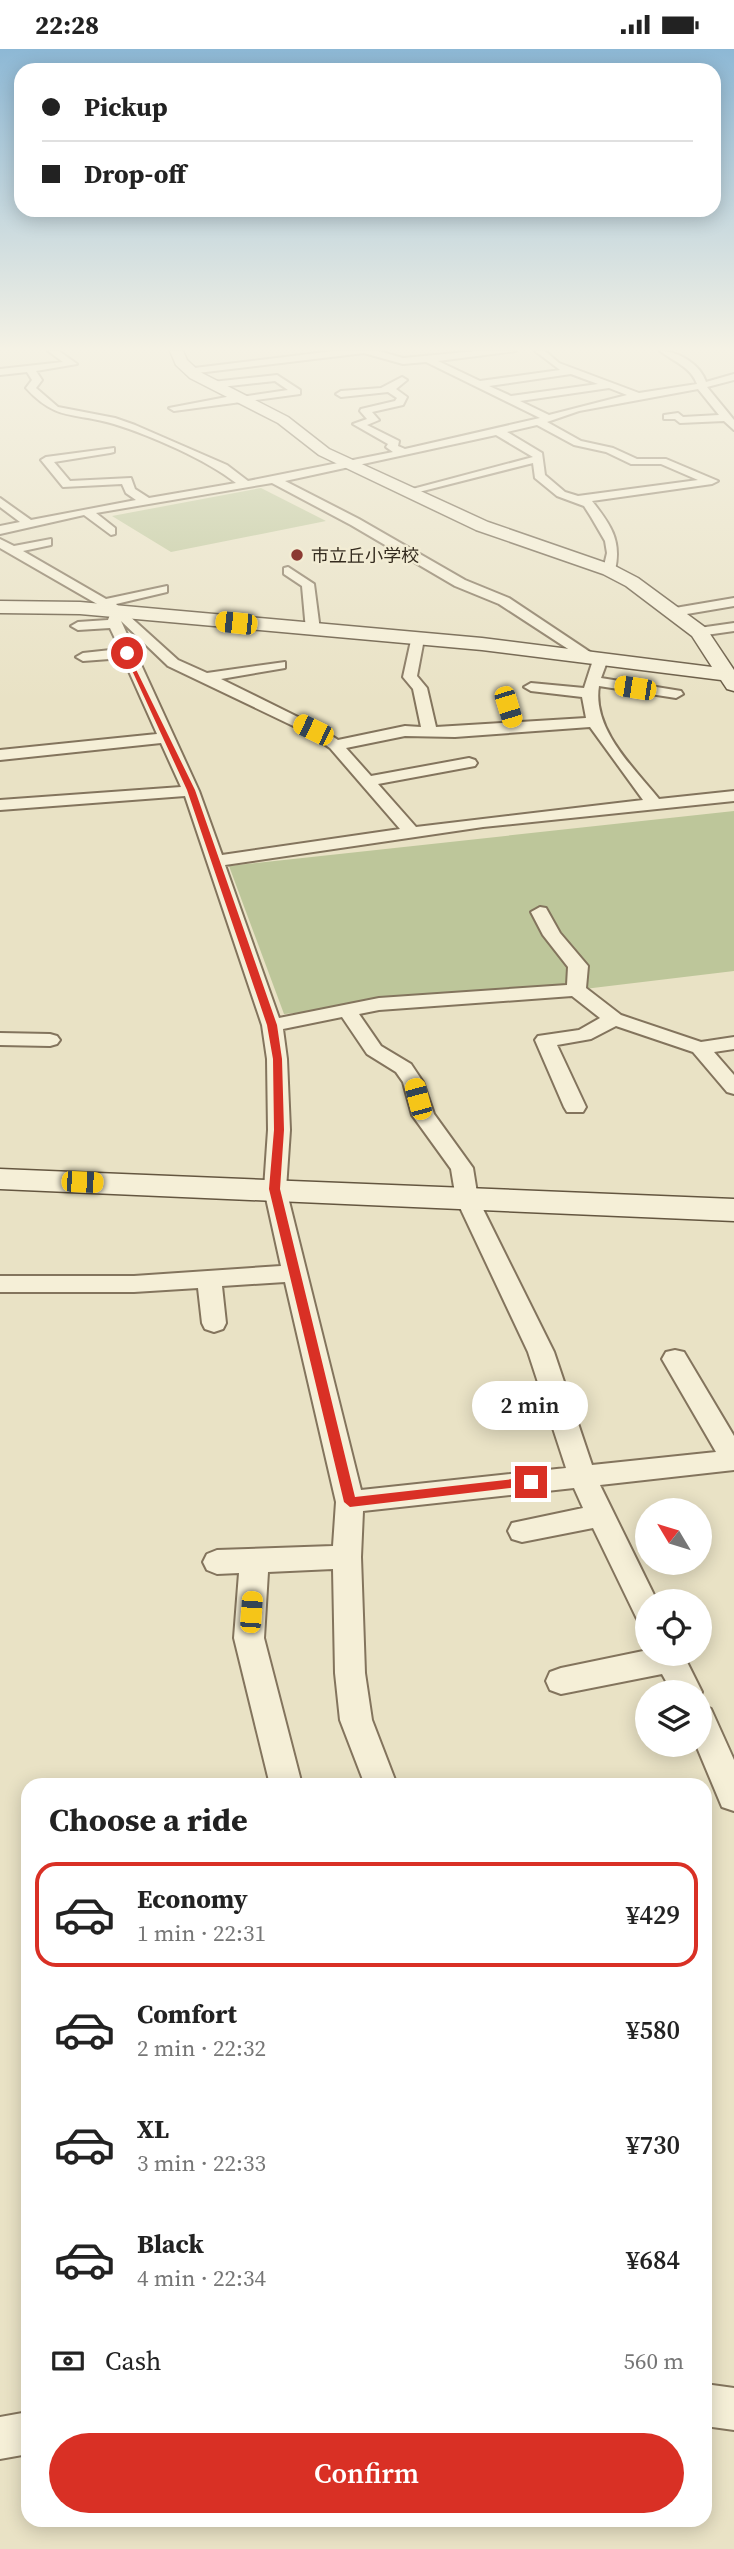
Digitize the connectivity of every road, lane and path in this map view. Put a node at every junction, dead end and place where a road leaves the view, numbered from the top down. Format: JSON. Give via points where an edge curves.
{"nodes":[{"id":1,"x":52,"y":468,"type":"edge"},
{"id":2,"x":224,"y":468,"type":"edge"},
{"id":3,"x":333,"y":468,"type":"edge"},
{"id":4,"x":359,"y":468,"type":"edge"},
{"id":5,"x":503,"y":468,"type":"edge"},
{"id":6,"x":538,"y":468,"type":"edge"},
{"id":7,"x":679,"y":468,"type":"edge"},
{"id":8,"x":274,"y":480,"type":"junction"},
{"id":9,"x":67,"y":485,"type":"junction"},
{"id":10,"x":246,"y":485,"type":"junction"},
{"id":11,"x":411,"y":491,"type":"junction"},
{"id":12,"x":578,"y":500,"type":"junction"},
{"id":13,"x":0,"y":501,"type":"edge"},
{"id":14,"x":148,"y":502,"type":"junction"},
{"id":15,"x":83,"y":513,"type":"junction"},
{"id":16,"x":28,"y":523,"type":"junction"},
{"id":17,"x":0,"y":530,"type":"edge"},
{"id":18,"x":111,"y":531,"type":"dead end"},
{"id":19,"x":47,"y":542,"type":"dead end"},
{"id":20,"x":6,"y":547,"type":"edge"},
{"id":21,"x":609,"y":570,"type":"junction"},
{"id":22,"x":288,"y":571,"type":"dead end"},
{"id":23,"x":162,"y":589,"type":"dead end"},
{"id":24,"x":734,"y":602,"type":"edge"},
{"id":25,"x":0,"y":607,"type":"edge"},
{"id":26,"x":675,"y":612,"type":"junction"},
{"id":27,"x":113,"y":613,"type":"junction"},
{"id":28,"x":78,"y":626,"type":"dead end"},
{"id":29,"x":734,"y":627,"type":"edge"},
{"id":30,"x":313,"y":630,"type":"junction"},
{"id":31,"x":699,"y":632,"type":"junction"},
{"id":32,"x":416,"y":642,"type":"junction"},
{"id":33,"x":127,"y":653,"type":"junction"},
{"id":34,"x":83,"y":657,"type":"dead end"},
{"id":35,"x":223,"y":659,"type":"dead end"},
{"id":36,"x":281,"y":665,"type":"dead end"},
{"id":37,"x":595,"y":670,"type":"junction"},
{"id":38,"x":235,"y":672,"type":"junction"},
{"id":39,"x":206,"y":677,"type":"junction"},
{"id":40,"x":731,"y":678,"type":"edge"},
{"id":41,"x":531,"y":687,"type":"dead end"},
{"id":42,"x":676,"y":694,"type":"dead end"},
{"id":43,"x":508,"y":707,"type":"dead end"},
{"id":44,"x":596,"y":722,"type":"junction"},
{"id":45,"x":514,"y":728,"type":"junction"},
{"id":46,"x":429,"y":730,"type":"junction"},
{"id":47,"x":165,"y":738,"type":"junction"},
{"id":48,"x":335,"y":745,"type":"junction"},
{"id":49,"x":0,"y":755,"type":"edge"},
{"id":50,"x":469,"y":763,"type":"dead end"},
{"id":51,"x":368,"y":781,"type":"junction"},
{"id":52,"x":191,"y":790,"type":"junction"},
{"id":53,"x":734,"y":796,"type":"edge"},
{"id":54,"x":654,"y":803,"type":"junction"},
{"id":55,"x":0,"y":805,"type":"edge"},
{"id":56,"x":412,"y":832,"type":"junction"},
{"id":57,"x":215,"y":860,"type":"junction"},
{"id":58,"x":540,"y":912,"type":"dead end"},
{"id":59,"x":576,"y":990,"type":"junction"},
{"id":60,"x":348,"y":1012,"type":"junction"},
{"id":61,"x":614,"y":1019,"type":"junction"},
{"id":62,"x":272,"y":1025,"type":"junction"},
{"id":63,"x":0,"y":1039,"type":"edge"},
{"id":64,"x":50,"y":1040,"type":"dead end"},
{"id":65,"x":734,"y":1043,"type":"edge"},
{"id":66,"x":700,"y":1048,"type":"junction"},
{"id":67,"x":734,"y":1089,"type":"edge"},
{"id":68,"x":575,"y":1107,"type":"dead end"},
{"id":69,"x":0,"y":1179,"type":"edge"},
{"id":70,"x":275,"y":1189,"type":"junction"},
{"id":71,"x":467,"y":1199,"type":"junction"},
{"id":72,"x":734,"y":1210,"type":"edge"},
{"id":73,"x":295,"y":1273,"type":"junction"},
{"id":74,"x":209,"y":1279,"type":"junction"},
{"id":75,"x":0,"y":1284,"type":"edge"},
{"id":76,"x":214,"y":1323,"type":"dead end"},
{"id":77,"x":676,"y":1359,"type":"dead end"},
{"id":78,"x":734,"y":1460,"type":"edge"},
{"id":79,"x":582,"y":1476,"type":"junction"},
{"id":80,"x":350,"y":1502,"type":"junction"},
{"id":81,"x":602,"y":1515,"type":"junction"},
{"id":82,"x":522,"y":1531,"type":"dead end"},
{"id":83,"x":347,"y":1557,"type":"junction"},
{"id":84,"x":254,"y":1561,"type":"junction"},
{"id":85,"x":217,"y":1562,"type":"dead end"},
{"id":86,"x":637,"y":1589,"type":"edge"},
{"id":87,"x":635,"y":1664,"type":"edge"},
{"id":88,"x":561,"y":1681,"type":"dead end"},
{"id":89,"x":712,"y":1746,"type":"edge"},
{"id":90,"x":284,"y":1778,"type":"edge"},
{"id":91,"x":371,"y":1778,"type":"edge"},
{"id":92,"x":734,"y":1796,"type":"edge"},
{"id":93,"x":712,"y":2406,"type":"edge"},
{"id":94,"x":734,"y":2409,"type":"edge"},
{"id":95,"x":21,"y":2434,"type":"edge"},
{"id":96,"x":0,"y":2438,"type":"edge"}],
"edges":[{"from":1,"to":9,"type":"street"},
{"from":2,"to":10,"type":"street"},
{"from":3,"to":8,"type":"street"},
{"from":4,"to":11,"type":"street"},
{"from":5,"to":11,"type":"street"},
{"from":6,"to":12,"type":"street","via":[[539,476],[561,494]]},
{"from":7,"to":12,"type":"street","via":[[712,481]]},
{"from":8,"to":10,"type":"street"},
{"from":8,"to":37,"type":"street","via":[[460,583],[504,601]]},
{"from":9,"to":14,"type":"street","via":[[127,480],[130,491]]},
{"from":9,"to":15,"type":"street","via":[[70,490],[63,501]]},
{"from":10,"to":14,"type":"street"},
{"from":11,"to":21,"type":"street","via":[[482,526]]},
{"from":12,"to":21,"type":"street","via":[[588,504],[611,541]]},
{"from":13,"to":16,"type":"street"},
{"from":14,"to":15,"type":"street"},
{"from":15,"to":16,"type":"street"},
{"from":15,"to":18,"type":"street"},
{"from":16,"to":17,"type":"street"},
{"from":19,"to":20,"type":"street"},
{"from":20,"to":27,"type":"street"},
{"from":21,"to":26,"type":"street"},
{"from":22,"to":30,"type":"street","via":[[308,584]]},
{"from":23,"to":27,"type":"street"},
{"from":24,"to":26,"type":"street"},
{"from":25,"to":27,"type":"street"},
{"from":26,"to":31,"type":"street"},
{"from":27,"to":28,"type":"street"},
{"from":27,"to":30,"type":"street"},
{"from":27,"to":33,"type":"street"},
{"from":27,"to":39,"type":"street","via":[[173,663]]},
{"from":29,"to":31,"type":"street"},
{"from":30,"to":32,"type":"street"},
{"from":31,"to":40,"type":"street"},
{"from":32,"to":37,"type":"street"},
{"from":32,"to":46,"type":"street","via":[[410,677],[420,688]]},
{"from":33,"to":34,"type":"street"},
{"from":33,"to":47,"type":"street"},
{"from":35,"to":38,"type":"street"},
{"from":36,"to":38,"type":"street"},
{"from":37,"to":40,"type":"street"},
{"from":37,"to":41,"type":"street"},
{"from":37,"to":42,"type":"street"},
{"from":37,"to":44,"type":"street","via":[[590,708]]},
{"from":38,"to":39,"type":"street"},
{"from":39,"to":48,"type":"street"},
{"from":43,"to":45,"type":"street"},
{"from":44,"to":45,"type":"street"},
{"from":44,"to":54,"type":"street"},
{"from":45,"to":46,"type":"street"},
{"from":46,"to":48,"type":"street"},
{"from":47,"to":49,"type":"street"},
{"from":47,"to":52,"type":"street"},
{"from":48,"to":51,"type":"street"},
{"from":50,"to":51,"type":"street"},
{"from":51,"to":56,"type":"street"},
{"from":52,"to":55,"type":"street"},
{"from":52,"to":57,"type":"street"},
{"from":53,"to":54,"type":"street"},
{"from":54,"to":56,"type":"street"},
{"from":56,"to":57,"type":"street"},
{"from":57,"to":62,"type":"street"},
{"from":58,"to":59,"type":"street","via":[[578,966]]},
{"from":59,"to":60,"type":"street","via":[[379,1004]]},
{"from":59,"to":61,"type":"street"},
{"from":60,"to":62,"type":"street"},
{"from":60,"to":71,"type":"street","via":[[374,1050],[395,1060],[413,1082],[423,1115],[462,1168]]},
{"from":61,"to":66,"type":"street"},
{"from":61,"to":68,"type":"street","via":[[584,1035],[545,1040]]},
{"from":62,"to":70,"type":"street","via":[[279,1118]]},
{"from":63,"to":64,"type":"street"},
{"from":65,"to":66,"type":"street"},
{"from":66,"to":67,"type":"street"},
{"from":69,"to":70,"type":"street"},
{"from":70,"to":71,"type":"street"},
{"from":70,"to":73,"type":"street"},
{"from":71,"to":72,"type":"street"},
{"from":71,"to":79,"type":"street","via":[[541,1352]]},
{"from":73,"to":74,"type":"street"},
{"from":73,"to":80,"type":"street"},
{"from":74,"to":75,"type":"street"},
{"from":74,"to":76,"type":"street"},
{"from":77,"to":78,"type":"street"},
{"from":78,"to":79,"type":"street"},
{"from":79,"to":80,"type":"street"},
{"from":79,"to":81,"type":"street"},
{"from":80,"to":83,"type":"street"},
{"from":81,"to":82,"type":"street"},
{"from":81,"to":86,"type":"street"},
{"from":83,"to":84,"type":"street"},
{"from":83,"to":91,"type":"street","via":[[350,1673],[356,1720]]},
{"from":84,"to":85,"type":"street"},
{"from":84,"to":90,"type":"street","via":[[249,1638]]},
{"from":87,"to":88,"type":"street"},
{"from":89,"to":92,"type":"street"},
{"from":93,"to":94,"type":"street"},
{"from":95,"to":96,"type":"street"}]}
